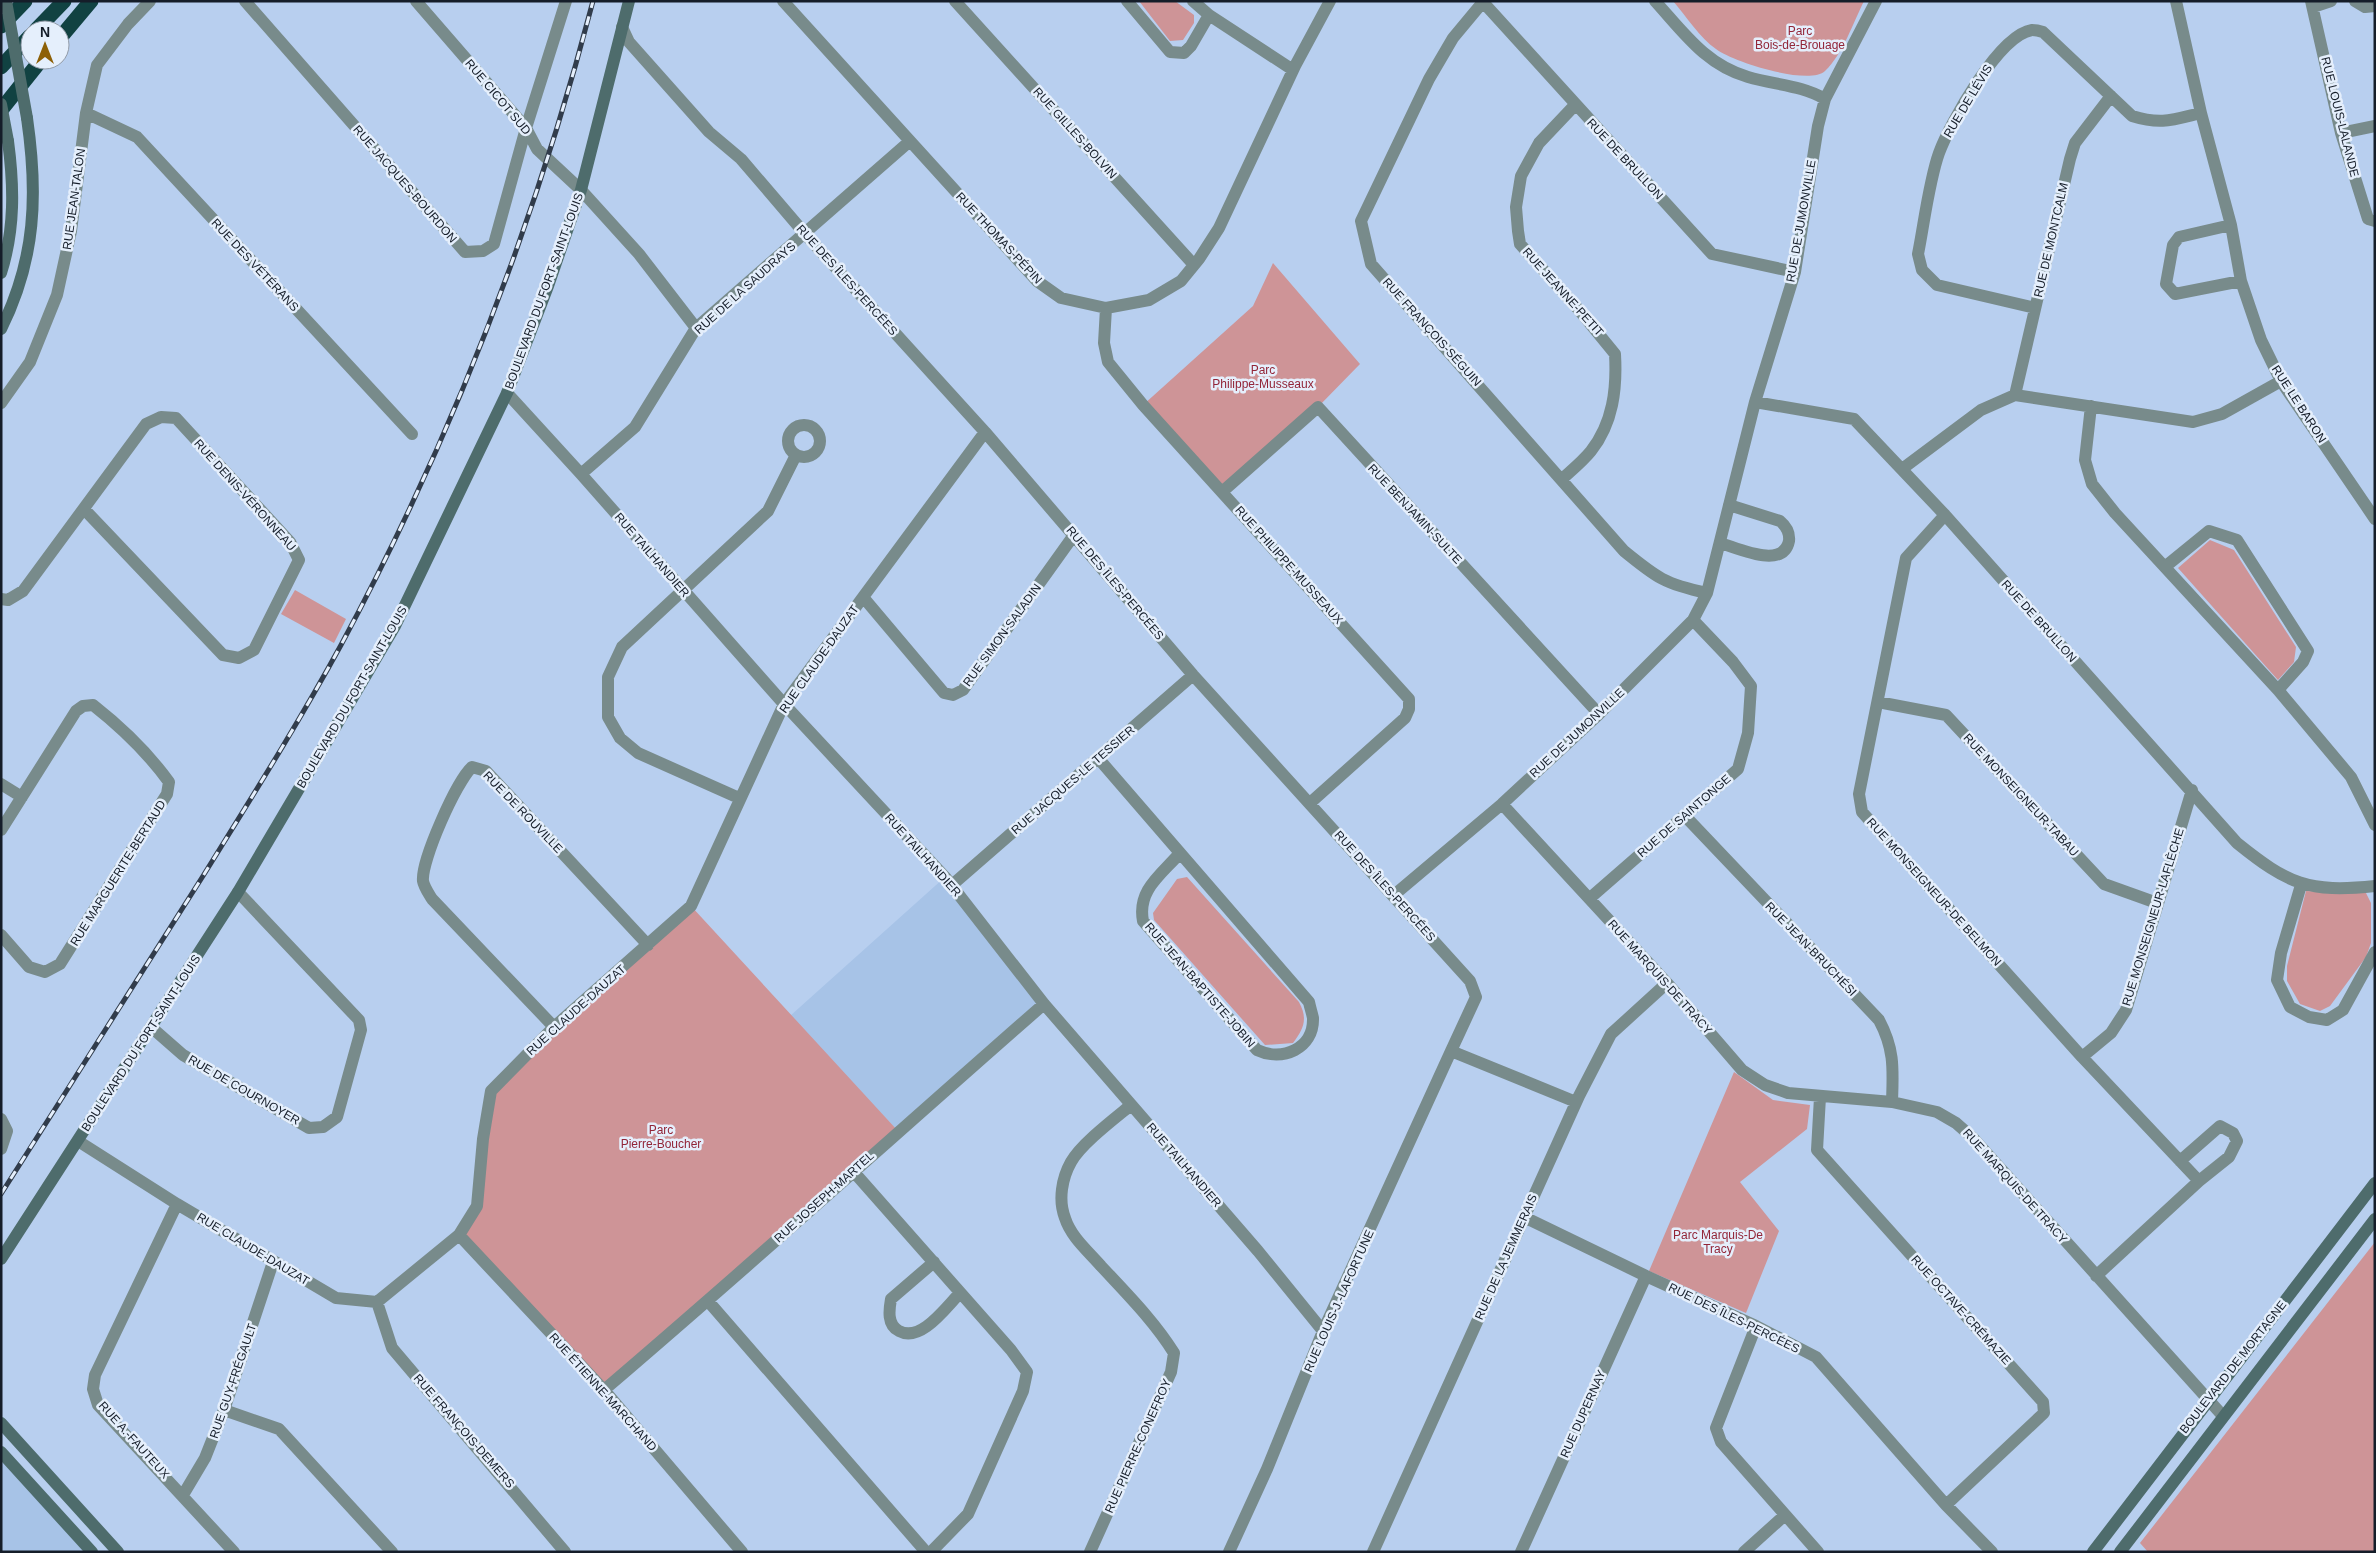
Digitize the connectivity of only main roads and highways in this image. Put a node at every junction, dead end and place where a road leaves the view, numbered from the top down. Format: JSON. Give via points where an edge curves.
{"nodes":[{"id":1,"x":25,"y":1,"type":"edge"},
{"id":2,"x":64,"y":1,"type":"edge"},
{"id":3,"x":91,"y":1,"type":"edge"},
{"id":4,"x":46,"y":20,"type":"edge"},
{"id":5,"x":1,"y":26,"type":"edge"},
{"id":6,"x":70,"y":26,"type":"edge"},
{"id":7,"x":20,"y":47,"type":"edge"},
{"id":8,"x":1,"y":67,"type":"edge"},
{"id":9,"x":33,"y":70,"type":"edge"},
{"id":10,"x":1,"y":110,"type":"edge"}],
"edges":[{"from":1,"to":5,"type":"highway"},
{"from":2,"to":4,"type":"highway"},
{"from":3,"to":6,"type":"highway"},
{"from":7,"to":8,"type":"highway"},
{"from":9,"to":10,"type":"highway"}]}
